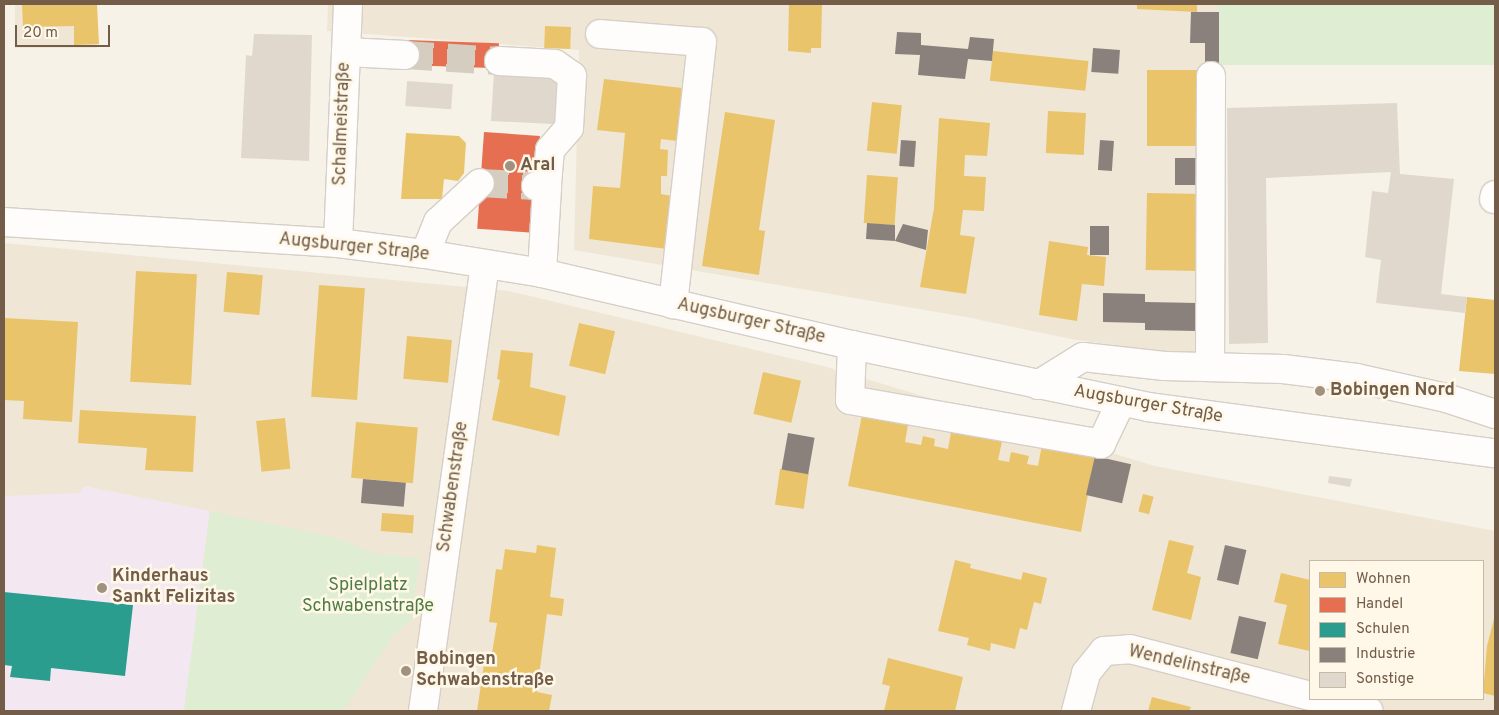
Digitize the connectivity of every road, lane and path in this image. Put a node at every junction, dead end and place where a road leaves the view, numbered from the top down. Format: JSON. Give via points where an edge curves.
{"nodes":[{"id":1,"x":348,"y":4,"type":"edge"},
{"id":2,"x":600,"y":34,"type":"dead end"},
{"id":3,"x":346,"y":52,"type":"junction"},
{"id":4,"x":405,"y":55,"type":"tunnel mouth"},
{"id":5,"x":499,"y":61,"type":"tunnel mouth"},
{"id":6,"x":1211,"y":76,"type":"dead end"},
{"id":7,"x":480,"y":183,"type":"dead end"},
{"id":8,"x":4,"y":222,"type":"edge"},
{"id":9,"x":338,"y":244,"type":"junction"},
{"id":10,"x":425,"y":254,"type":"junction"},
{"id":11,"x":485,"y":264,"type":"junction"},
{"id":12,"x":542,"y":274,"type":"junction"},
{"id":13,"x":673,"y":304,"type":"junction"},
{"id":14,"x":852,"y":345,"type":"junction"},
{"id":15,"x":1210,"y":366,"type":"junction"},
{"id":16,"x":1038,"y":385,"type":"junction"},
{"id":17,"x":1121,"y":402,"type":"junction"},
{"id":18,"x":1495,"y":414,"type":"edge"},
{"id":19,"x":1495,"y":453,"type":"edge"},
{"id":20,"x":1309,"y":696,"type":"edge"},
{"id":21,"x":1324,"y":700,"type":"edge"},
{"id":22,"x":423,"y":711,"type":"edge"},
{"id":23,"x":1076,"y":711,"type":"edge"},
{"id":24,"x":1368,"y":711,"type":"edge"}],
"edges":[{"from":1,"to":3,"type":"street","name":"Schalmeistraße"},
{"from":2,"to":13,"type":"street","via":[[702,42]]},
{"from":3,"to":4,"type":"street"},
{"from":3,"to":9,"type":"street","name":"Schalmeistraße"},
{"from":5,"to":12,"type":"street","via":[[555,64],[572,76],[569,128],[550,150],[542,187]]},
{"from":6,"to":15,"type":"street"},
{"from":7,"to":10,"type":"street","via":[[438,222]]},
{"from":8,"to":9,"type":"street","name":"Augsburger Straße"},
{"from":9,"to":10,"type":"street","name":"Augsburger Straße"},
{"from":10,"to":11,"type":"street","name":"Augsburger Straße"},
{"from":11,"to":12,"type":"street","name":"Augsburger Straße"},
{"from":11,"to":22,"type":"street","name":"Schwabenstraße"},
{"from":12,"to":13,"type":"street","name":"Augsburger Straße"},
{"from":13,"to":14,"type":"street","name":"Augsburger Straße"},
{"from":14,"to":16,"type":"street","name":"Augsburger Straße"},
{"from":14,"to":17,"type":"street","via":[[850,400],[1101,444]]},
{"from":15,"to":16,"type":"street","via":[[1165,366],[1083,357]]},
{"from":15,"to":18,"type":"street","via":[[1283,369],[1356,378],[1446,398]]},
{"from":16,"to":17,"type":"street","name":"Augsburger Straße"},
{"from":17,"to":19,"type":"street","name":"Augsburger Straße"},
{"from":20,"to":23,"type":"street","name":"Wendelinstraße","via":[[1130,649],[1104,651],[1086,673]]},
{"from":21,"to":24,"type":"street"}]}
